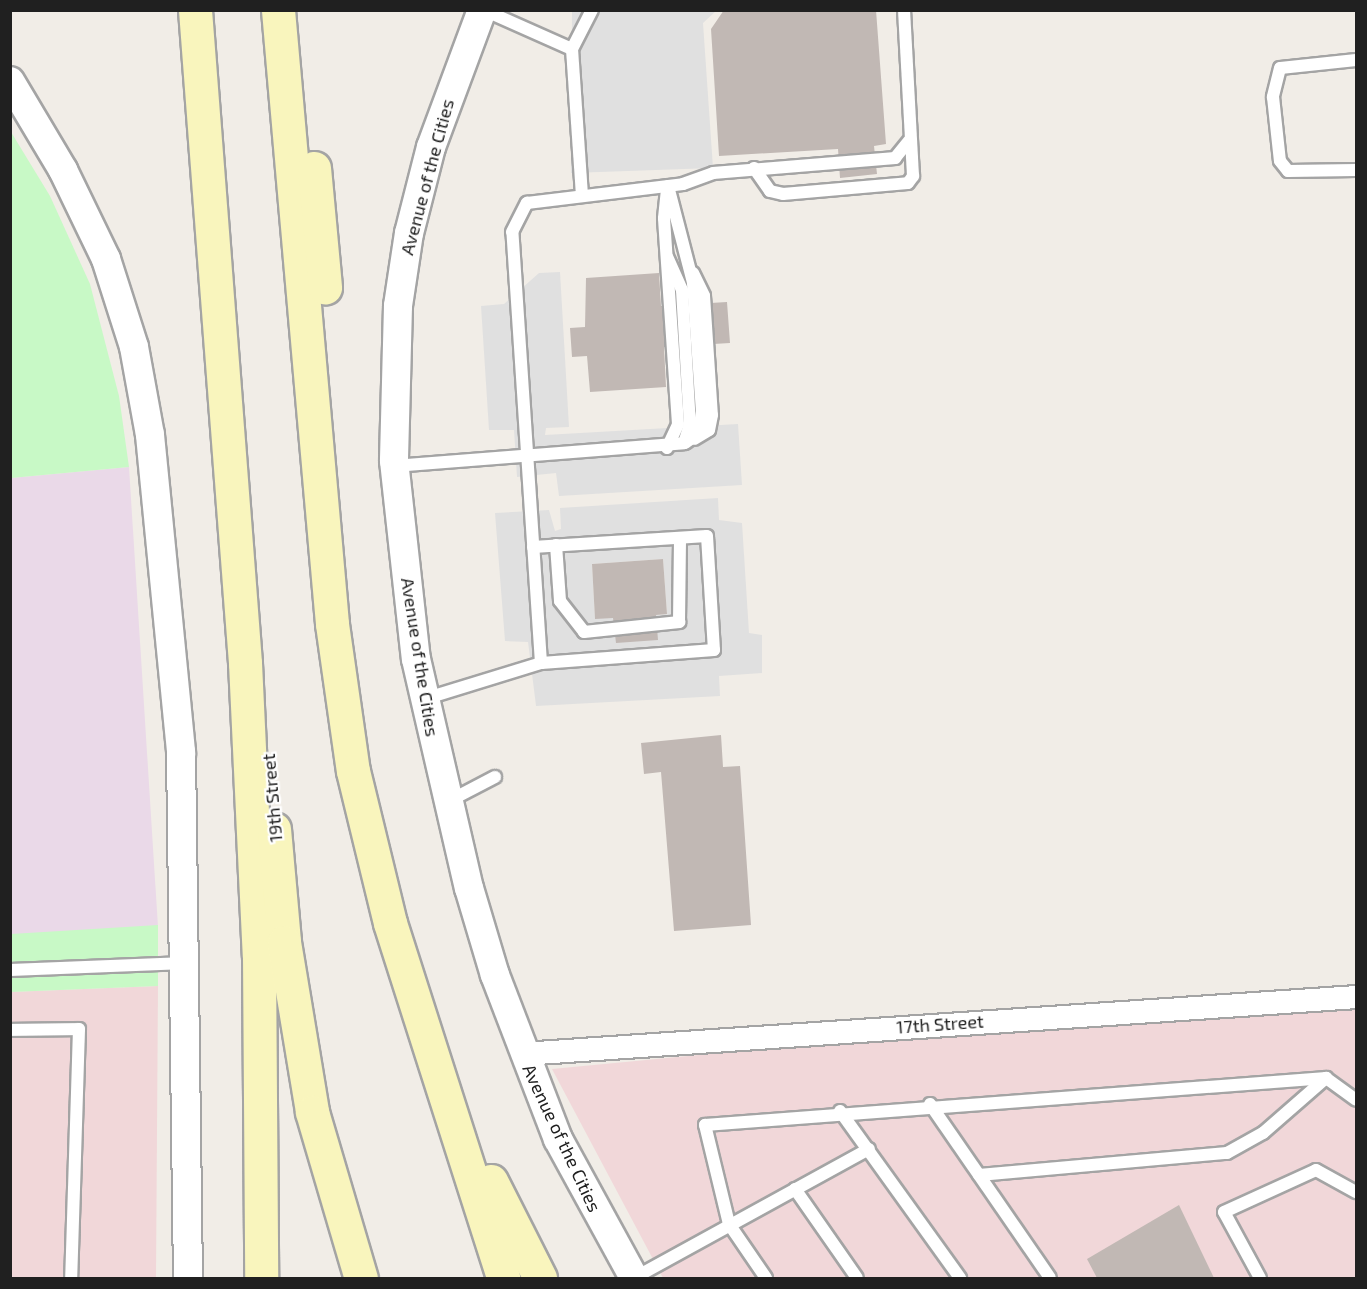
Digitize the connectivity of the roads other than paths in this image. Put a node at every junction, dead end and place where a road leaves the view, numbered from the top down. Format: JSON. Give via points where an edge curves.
{"nodes":[{"id":1,"x":195,"y":10,"type":"edge"},
{"id":2,"x":278,"y":10,"type":"edge"},
{"id":3,"x":300,"y":10,"type":"edge"},
{"id":4,"x":470,"y":10,"type":"edge"},
{"id":5,"x":483,"y":10,"type":"edge"},
{"id":6,"x":592,"y":10,"type":"edge"},
{"id":7,"x":904,"y":10,"type":"edge"},
{"id":8,"x":572,"y":49,"type":"junction"},
{"id":9,"x":464,"y":54,"type":"junction"},
{"id":10,"x":1356,"y":60,"type":"edge"},
{"id":11,"x":10,"y":81,"type":"edge"},
{"id":12,"x":18,"y":112,"type":"edge"},
{"id":13,"x":909,"y":141,"type":"junction"},
{"id":14,"x":754,"y":168,"type":"junction"},
{"id":15,"x":1356,"y":170,"type":"edge"},
{"id":16,"x":668,"y":186,"type":"junction"},
{"id":17,"x":582,"y":195,"type":"junction"},
{"id":18,"x":667,"y":257,"type":"junction"},
{"id":19,"x":222,"y":310,"type":"junction"},
{"id":20,"x":689,"y":441,"type":"junction"},
{"id":21,"x":667,"y":448,"type":"junction"},
{"id":22,"x":528,"y":457,"type":"junction"},
{"id":23,"x":394,"y":466,"type":"junction"},
{"id":24,"x":680,"y":538,"type":"junction"},
{"id":25,"x":556,"y":545,"type":"junction"},
{"id":26,"x":533,"y":547,"type":"junction"},
{"id":27,"x":328,"y":571,"type":"junction"},
{"id":28,"x":541,"y":663,"type":"junction"},
{"id":29,"x":424,"y":699,"type":"junction"},
{"id":30,"x":495,"y":777,"type":"dead end"},
{"id":31,"x":448,"y":802,"type":"junction"},
{"id":32,"x":187,"y":963,"type":"junction"},
{"id":33,"x":10,"y":970,"type":"edge"},
{"id":34,"x":1356,"y":997,"type":"edge"},
{"id":35,"x":10,"y":1030,"type":"edge"},
{"id":36,"x":523,"y":1054,"type":"junction"},
{"id":37,"x":439,"y":1066,"type":"junction"},
{"id":38,"x":1326,"y":1078,"type":"junction"},
{"id":39,"x":1356,"y":1100,"type":"edge"},
{"id":40,"x":930,"y":1104,"type":"junction"},
{"id":41,"x":840,"y":1111,"type":"junction"},
{"id":42,"x":869,"y":1149,"type":"junction"},
{"id":43,"x":979,"y":1175,"type":"junction"},
{"id":44,"x":795,"y":1189,"type":"junction"},
{"id":45,"x":1356,"y":1192,"type":"edge"},
{"id":46,"x":729,"y":1224,"type":"junction"},
{"id":47,"x":71,"y":1278,"type":"edge"},
{"id":48,"x":188,"y":1278,"type":"edge"},
{"id":49,"x":261,"y":1278,"type":"edge"},
{"id":50,"x":361,"y":1278,"type":"edge"},
{"id":51,"x":503,"y":1278,"type":"edge"},
{"id":52,"x":540,"y":1278,"type":"edge"},
{"id":53,"x":634,"y":1278,"type":"edge"},
{"id":54,"x":766,"y":1278,"type":"edge"},
{"id":55,"x":857,"y":1278,"type":"edge"},
{"id":56,"x":960,"y":1278,"type":"edge"},
{"id":57,"x":1050,"y":1278,"type":"edge"},
{"id":58,"x":1260,"y":1278,"type":"edge"}],
"edges":[{"from":1,"to":19,"type":"main road"},
{"from":2,"to":27,"type":"main road"},
{"from":3,"to":27,"type":"main road","via":[[327,318]]},
{"from":4,"to":9,"type":"street"},
{"from":5,"to":8,"type":"lane"},
{"from":5,"to":9,"type":"street","name":"Avenue of the Cities"},
{"from":6,"to":8,"type":"lane"},
{"from":7,"to":13,"type":"lane"},
{"from":8,"to":17,"type":"lane"},
{"from":9,"to":23,"type":"street","name":"Avenue of the Cities","via":[[443,108],[409,233],[394,364]]},
{"from":10,"to":15,"type":"lane","via":[[1280,68],[1273,97],[1280,161],[1288,171]]},
{"from":11,"to":12,"type":"street"},
{"from":12,"to":32,"type":"street","via":[[106,259],[134,347],[150,435],[181,752]]},
{"from":13,"to":14,"type":"lane","via":[[895,158]]},
{"from":13,"to":14,"type":"lane","via":[[913,176],[898,187],[783,194],[770,191]]},
{"from":14,"to":16,"type":"lane","via":[[713,172]]},
{"from":16,"to":17,"type":"lane"},
{"from":16,"to":18,"type":"lane"},
{"from":16,"to":20,"type":"lane","via":[[693,283],[702,411]]},
{"from":17,"to":22,"type":"lane","via":[[540,198],[515,217]]},
{"from":18,"to":20,"type":"lane","via":[[682,290]]},
{"from":18,"to":21,"type":"lane","via":[[678,424]]},
{"from":19,"to":49,"type":"main road","via":[[258,944]]},
{"from":19,"to":50,"type":"main road","name":"19th Street","via":[[236,401],[284,942],[312,1112]]},
{"from":20,"to":21,"type":"lane"},
{"from":21,"to":22,"type":"lane"},
{"from":22,"to":23,"type":"lane"},
{"from":22,"to":26,"type":"lane"},
{"from":23,"to":29,"type":"street","name":"Avenue of the Cities"},
{"from":24,"to":25,"type":"lane"},
{"from":24,"to":25,"type":"lane","via":[[679,622],[584,632],[560,601]]},
{"from":24,"to":28,"type":"lane","via":[[707,536],[714,651]]},
{"from":25,"to":26,"type":"lane"},
{"from":26,"to":28,"type":"lane"},
{"from":27,"to":37,"type":"main road","via":[[353,771],[390,923]]},
{"from":28,"to":29,"type":"lane"},
{"from":29,"to":31,"type":"street","name":"Avenue of the Cities"},
{"from":30,"to":31,"type":"lane"},
{"from":31,"to":36,"type":"street","name":"Avenue of the Cities","via":[[469,888]]},
{"from":32,"to":33,"type":"lane"},
{"from":32,"to":48,"type":"street"},
{"from":34,"to":36,"type":"street","name":"17th Street"},
{"from":35,"to":47,"type":"lane","via":[[80,1029]]},
{"from":36,"to":53,"type":"street","name":"Avenue of the Cities","via":[[558,1139]]},
{"from":37,"to":51,"type":"main road"},
{"from":37,"to":52,"type":"main road"},
{"from":38,"to":39,"type":"lane"},
{"from":38,"to":40,"type":"lane"},
{"from":38,"to":43,"type":"lane","via":[[1263,1133],[1227,1153]]},
{"from":40,"to":41,"type":"lane"},
{"from":40,"to":43,"type":"lane"},
{"from":41,"to":42,"type":"lane"},
{"from":41,"to":46,"type":"lane","via":[[705,1125]]},
{"from":42,"to":44,"type":"lane"},
{"from":42,"to":56,"type":"lane"},
{"from":43,"to":57,"type":"lane"},
{"from":44,"to":46,"type":"lane"},
{"from":44,"to":55,"type":"lane"},
{"from":45,"to":58,"type":"lane","via":[[1316,1170],[1224,1212]]},
{"from":46,"to":53,"type":"lane"},
{"from":46,"to":54,"type":"lane"}]}
